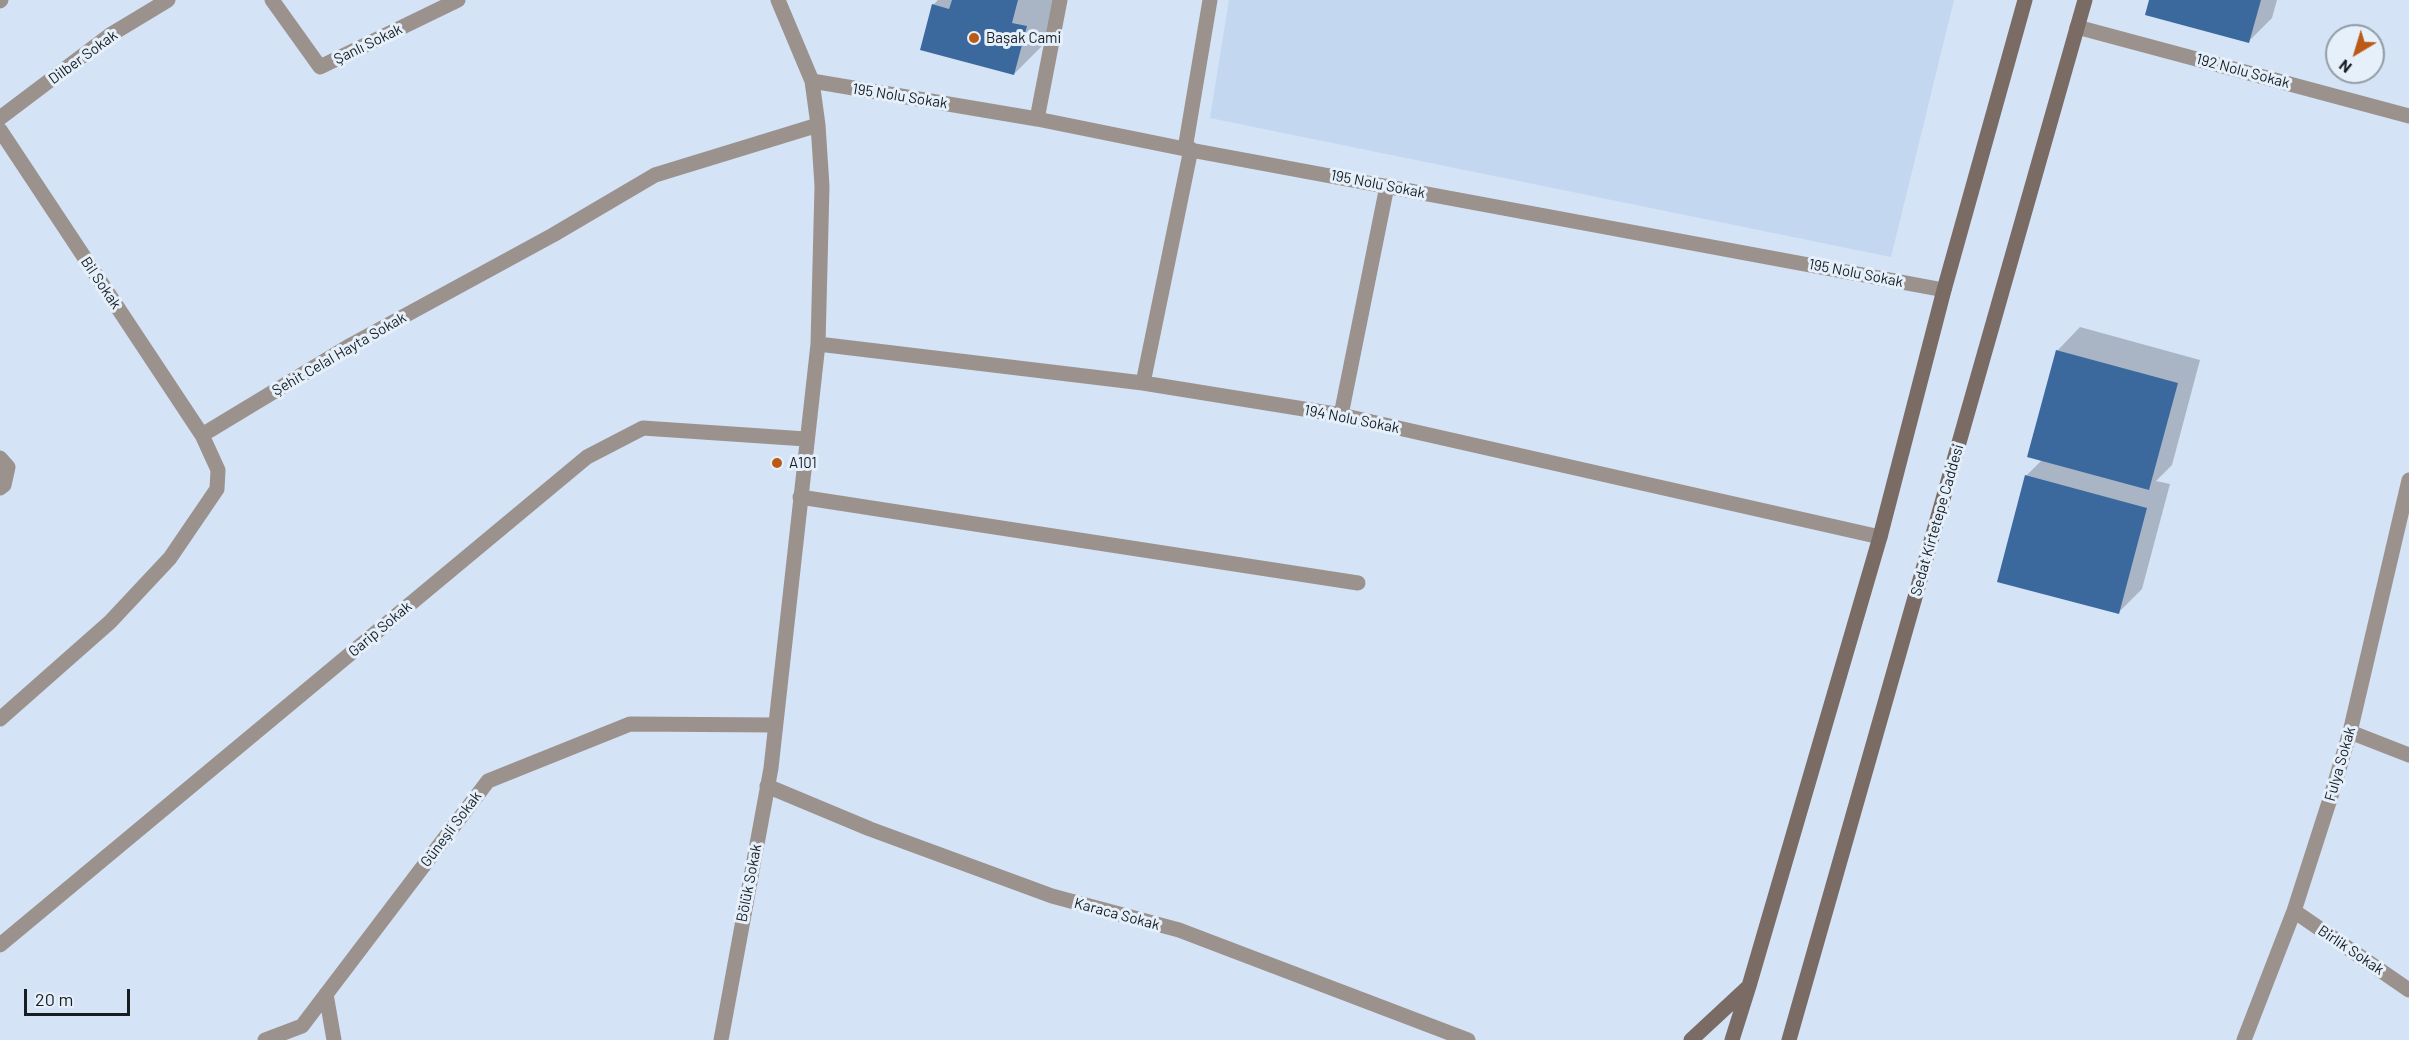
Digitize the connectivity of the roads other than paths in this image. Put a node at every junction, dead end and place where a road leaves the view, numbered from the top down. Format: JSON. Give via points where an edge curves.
{"nodes":[{"id":1,"x":168,"y":0,"type":"edge"},
{"id":2,"x":272,"y":0,"type":"edge"},
{"id":3,"x":458,"y":0,"type":"edge"},
{"id":4,"x":1060,"y":0,"type":"edge"},
{"id":5,"x":1210,"y":0,"type":"edge"},
{"id":6,"x":2025,"y":0,"type":"edge"},
{"id":7,"x":2085,"y":0,"type":"edge"},
{"id":8,"x":785,"y":2,"type":"edge"},
{"id":9,"x":2077,"y":27,"type":"junction"},
{"id":10,"x":812,"y":81,"type":"junction"},
{"id":11,"x":2409,"y":116,"type":"edge"},
{"id":12,"x":0,"y":118,"type":"edge"},
{"id":13,"x":1037,"y":119,"type":"junction"},
{"id":14,"x":818,"y":125,"type":"junction"},
{"id":15,"x":0,"y":130,"type":"edge"},
{"id":16,"x":1188,"y":149,"type":"junction"},
{"id":17,"x":1387,"y":186,"type":"junction"},
{"id":18,"x":1944,"y":290,"type":"junction"},
{"id":19,"x":818,"y":344,"type":"junction"},
{"id":20,"x":1143,"y":383,"type":"junction"},
{"id":21,"x":1341,"y":415,"type":"junction"},
{"id":22,"x":202,"y":435,"type":"junction"},
{"id":23,"x":806,"y":439,"type":"junction"},
{"id":24,"x":0,"y":458,"type":"edge"},
{"id":25,"x":2409,"y":480,"type":"edge"},
{"id":26,"x":0,"y":488,"type":"edge"},
{"id":27,"x":800,"y":497,"type":"junction"},
{"id":28,"x":1880,"y":537,"type":"junction"},
{"id":29,"x":1358,"y":583,"type":"dead end"},
{"id":30,"x":0,"y":719,"type":"edge"},
{"id":31,"x":776,"y":725,"type":"junction"},
{"id":32,"x":2350,"y":732,"type":"junction"},
{"id":33,"x":2409,"y":755,"type":"edge"},
{"id":34,"x":767,"y":786,"type":"junction"},
{"id":35,"x":2294,"y":911,"type":"junction"},
{"id":36,"x":0,"y":945,"type":"edge"},
{"id":37,"x":1749,"y":986,"type":"junction"},
{"id":38,"x":2409,"y":990,"type":"edge"},
{"id":39,"x":326,"y":994,"type":"junction"},
{"id":40,"x":265,"y":1040,"type":"edge"},
{"id":41,"x":334,"y":1040,"type":"edge"},
{"id":42,"x":721,"y":1040,"type":"edge"},
{"id":43,"x":1468,"y":1040,"type":"edge"},
{"id":44,"x":1691,"y":1040,"type":"edge"},
{"id":45,"x":1732,"y":1040,"type":"edge"},
{"id":46,"x":1789,"y":1040,"type":"edge"},
{"id":47,"x":2244,"y":1040,"type":"edge"}],
"edges":[{"from":1,"to":12,"type":"street","name":"Dilber Sokak","via":[[110,35]]},
{"from":2,"to":3,"type":"street","name":"Şanlı Sokak","via":[[320,67]]},
{"from":4,"to":13,"type":"street"},
{"from":5,"to":16,"type":"street"},
{"from":6,"to":18,"type":"main road"},
{"from":7,"to":9,"type":"main road","name":"Sedat Kirtetepe Caddesi"},
{"from":8,"to":10,"type":"street","name":"Bölük Sokak"},
{"from":9,"to":11,"type":"street","name":"192 Nolu Sokak"},
{"from":9,"to":46,"type":"main road","name":"Sedat Kirtetepe Caddesi"},
{"from":10,"to":13,"type":"street","name":"195 Nolu Sokak"},
{"from":10,"to":14,"type":"street","name":"Bölük Sokak"},
{"from":13,"to":16,"type":"street","name":"195 Nolu Sokak"},
{"from":14,"to":19,"type":"street","name":"Bölük Sokak","via":[[822,186]]},
{"from":14,"to":22,"type":"street","name":"Şehit Celal Hayta Sokak","via":[[655,175],[351,345]]},
{"from":15,"to":22,"type":"street","name":"Bil Sokak"},
{"from":16,"to":17,"type":"street","name":"195 Nolu Sokak"},
{"from":16,"to":20,"type":"street"},
{"from":17,"to":18,"type":"street","name":"195 Nolu Sokak"},
{"from":17,"to":21,"type":"street"},
{"from":18,"to":28,"type":"main road"},
{"from":19,"to":20,"type":"street","name":"194 Nolu Sokak"},
{"from":19,"to":23,"type":"street","name":"Bölük Sokak"},
{"from":20,"to":21,"type":"street","name":"194 Nolu Sokak"},
{"from":21,"to":28,"type":"street","name":"194 Nolu Sokak"},
{"from":22,"to":30,"type":"street","via":[[218,470],[217,489],[170,558],[110,622]]},
{"from":23,"to":27,"type":"street","name":"Bölük Sokak"},
{"from":23,"to":36,"type":"street","name":"Garip Sokak","via":[[643,429],[587,457]]},
{"from":24,"to":26,"type":"street","via":[[8,467]]},
{"from":25,"to":32,"type":"street","name":"Fulya Sokak"},
{"from":27,"to":29,"type":"street"},
{"from":27,"to":31,"type":"street","name":"Bölük Sokak"},
{"from":28,"to":37,"type":"main road"},
{"from":31,"to":34,"type":"street","name":"Bölük Sokak"},
{"from":31,"to":39,"type":"street","name":"Güneşli Sokak","via":[[630,724],[488,781]]},
{"from":32,"to":33,"type":"street"},
{"from":32,"to":35,"type":"street","name":"Fulya Sokak"},
{"from":34,"to":42,"type":"street","name":"Bölük Sokak"},
{"from":34,"to":43,"type":"street","name":"Karaca Sokak","via":[[870,829],[1052,896],[1179,930]]},
{"from":35,"to":38,"type":"street","name":"Birlik Sokak"},
{"from":35,"to":47,"type":"street","name":"Fulya Sokak"},
{"from":37,"to":44,"type":"main road"},
{"from":37,"to":45,"type":"main road"},
{"from":39,"to":40,"type":"street","name":"Güneşli Sokak","via":[[302,1026]]},
{"from":39,"to":41,"type":"street"}]}
